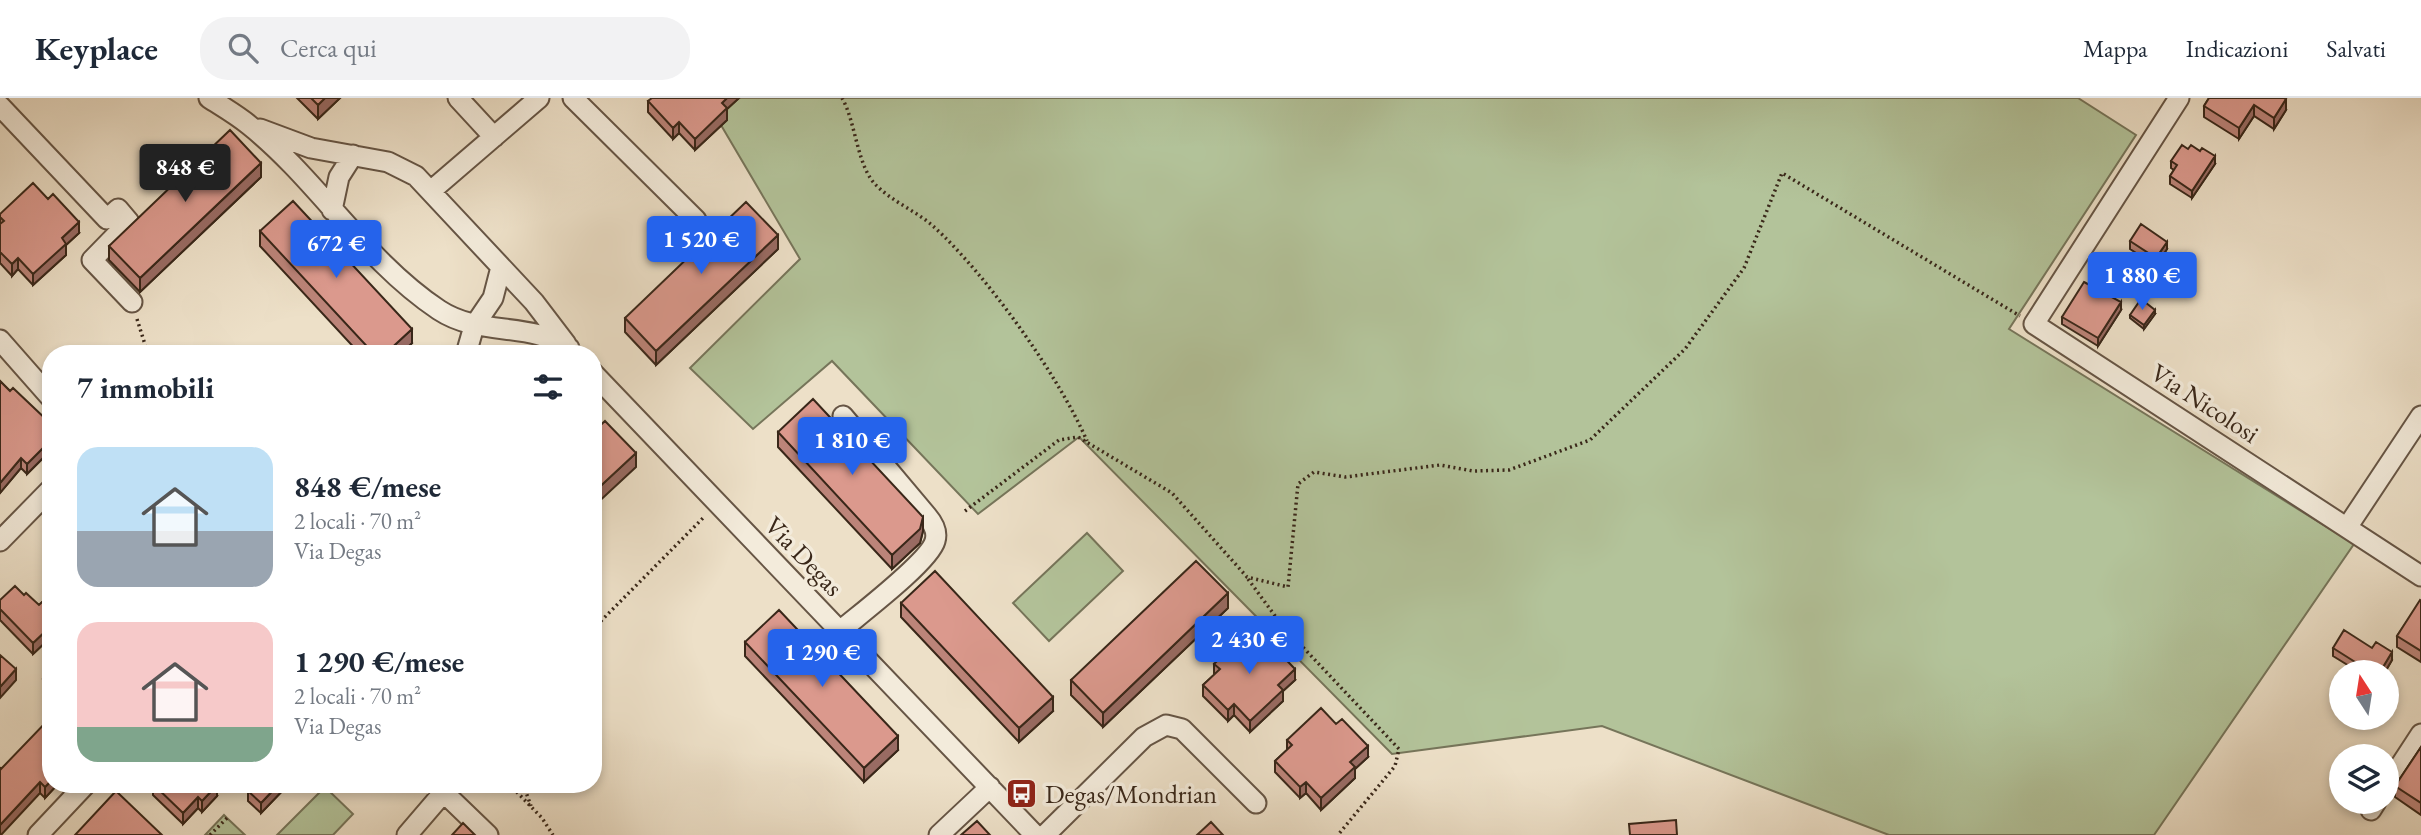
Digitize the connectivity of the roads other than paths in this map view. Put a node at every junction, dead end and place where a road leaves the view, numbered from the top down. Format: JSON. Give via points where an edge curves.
{"nodes":[{"id":1,"x":209,"y":98,"type":"edge"},
{"id":2,"x":458,"y":98,"type":"edge"},
{"id":3,"x":539,"y":98,"type":"edge"},
{"id":4,"x":573,"y":98,"type":"edge"},
{"id":5,"x":2179,"y":98,"type":"edge"},
{"id":6,"x":0,"y":106,"type":"edge"},
{"id":7,"x":249,"y":125,"type":"junction"},
{"id":8,"x":494,"y":137,"type":"junction"},
{"id":9,"x":353,"y":155,"type":"junction"},
{"id":10,"x":432,"y":190,"type":"junction"},
{"id":11,"x":332,"y":210,"type":"junction"},
{"id":12,"x":696,"y":220,"type":"dead end"},
{"id":13,"x":502,"y":267,"type":"junction"},
{"id":14,"x":132,"y":302,"type":"road end"},
{"id":15,"x":474,"y":326,"type":"junction"},
{"id":16,"x":0,"y":340,"type":"edge"},
{"id":17,"x":469,"y":345,"type":"edge"},
{"id":18,"x":560,"y":345,"type":"edge"},
{"id":19,"x":567,"y":345,"type":"edge"},
{"id":20,"x":602,"y":382,"type":"edge"},
{"id":21,"x":42,"y":388,"type":"edge"},
{"id":22,"x":843,"y":416,"type":"dead end"},
{"id":23,"x":2421,"y":416,"type":"edge"},
{"id":24,"x":42,"y":498,"type":"edge"},
{"id":25,"x":2348,"y":526,"type":"junction"},
{"id":26,"x":0,"y":541,"type":"edge"},
{"id":27,"x":2421,"y":576,"type":"edge"},
{"id":28,"x":840,"y":631,"type":"junction"},
{"id":29,"x":2421,"y":734,"type":"edge"},
{"id":30,"x":2399,"y":768,"type":"edge"},
{"id":31,"x":990,"y":788,"type":"junction"},
{"id":32,"x":78,"y":793,"type":"edge"},
{"id":33,"x":436,"y":793,"type":"edge"},
{"id":34,"x":444,"y":793,"type":"edge"},
{"id":35,"x":1256,"y":803,"type":"dead end"},
{"id":36,"x":38,"y":835,"type":"edge"},
{"id":37,"x":407,"y":835,"type":"edge"},
{"id":38,"x":488,"y":835,"type":"edge"},
{"id":39,"x":939,"y":835,"type":"edge"},
{"id":40,"x":1035,"y":835,"type":"edge"},
{"id":41,"x":1045,"y":835,"type":"edge"}],
"edges":[{"from":1,"to":7,"type":"street"},
{"from":2,"to":8,"type":"street"},
{"from":3,"to":8,"type":"street"},
{"from":4,"to":12,"type":"street"},
{"from":5,"to":25,"type":"street","name":"Via Nicolosi","via":[[2034,324]]},
{"from":6,"to":14,"type":"street","via":[[107,219],[118,209],[129,222],[92,260]]},
{"from":7,"to":9,"type":"street","via":[[311,148]]},
{"from":7,"to":11,"type":"street"},
{"from":8,"to":10,"type":"street"},
{"from":9,"to":10,"type":"street","via":[[395,164]]},
{"from":9,"to":11,"type":"street","via":[[339,177]]},
{"from":10,"to":13,"type":"street"},
{"from":11,"to":15,"type":"street","via":[[406,285],[440,311]]},
{"from":13,"to":15,"type":"street","via":[[489,306]]},
{"from":13,"to":19,"type":"street"},
{"from":15,"to":17,"type":"street"},
{"from":15,"to":18,"type":"street","via":[[539,334]]},
{"from":16,"to":21,"type":"street"},
{"from":20,"to":28,"type":"street","name":"Via Degas"},
{"from":22,"to":28,"type":"street","via":[[928,516],[936,539],[925,557]]},
{"from":23,"to":25,"type":"street"},
{"from":24,"to":26,"type":"street"},
{"from":25,"to":27,"type":"street","name":"Via Nicolosi"},
{"from":28,"to":31,"type":"street","name":"Via Degas"},
{"from":29,"to":30,"type":"street"},
{"from":31,"to":39,"type":"street"},
{"from":31,"to":40,"type":"street","name":"Via Degas"},
{"from":32,"to":36,"type":"street"},
{"from":33,"to":37,"type":"street"},
{"from":34,"to":38,"type":"street"},
{"from":35,"to":41,"type":"street","via":[[1182,729],[1166,725],[1144,737]]}]}
